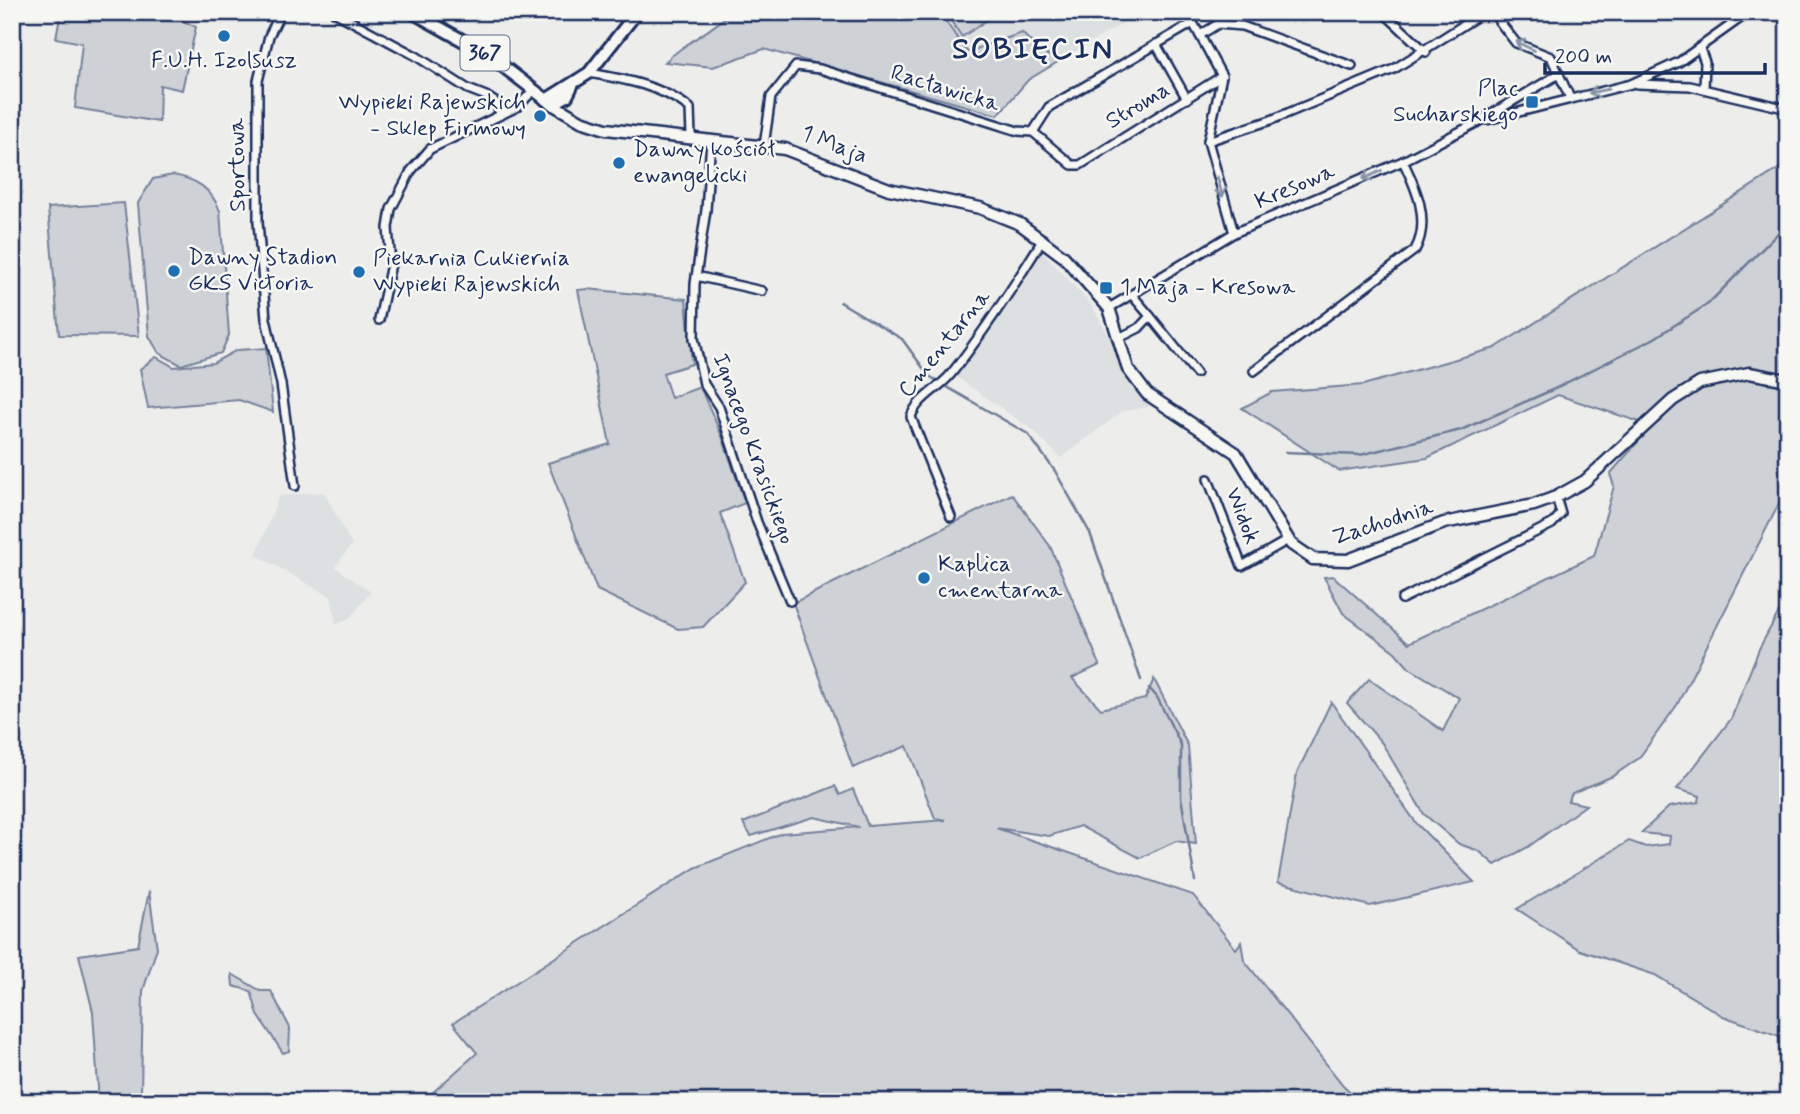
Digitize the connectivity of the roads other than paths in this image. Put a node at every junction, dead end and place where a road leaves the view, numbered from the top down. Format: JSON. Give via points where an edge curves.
{"nodes":[{"id":1,"x":281,"y":12,"type":"edge"},
{"id":2,"x":334,"y":12,"type":"edge"},
{"id":3,"x":412,"y":12,"type":"edge"},
{"id":4,"x":637,"y":12,"type":"edge"},
{"id":5,"x":1187,"y":12,"type":"edge"},
{"id":6,"x":1383,"y":12,"type":"edge"},
{"id":7,"x":1484,"y":12,"type":"edge"},
{"id":8,"x":1492,"y":12,"type":"edge"},
{"id":9,"x":1749,"y":12,"type":"edge"},
{"id":10,"x":1193,"y":23,"type":"junction"},
{"id":11,"x":1200,"y":35,"type":"junction"},
{"id":12,"x":1156,"y":44,"type":"junction"},
{"id":13,"x":1703,"y":47,"type":"junction"},
{"id":14,"x":1426,"y":52,"type":"junction"},
{"id":15,"x":1352,"y":66,"type":"dead end"},
{"id":16,"x":589,"y":73,"type":"junction"},
{"id":17,"x":1559,"y":74,"type":"junction"},
{"id":18,"x":1222,"y":76,"type":"junction"},
{"id":19,"x":1631,"y":84,"type":"junction"},
{"id":20,"x":1703,"y":88,"type":"junction"},
{"id":21,"x":534,"y":90,"type":"junction"},
{"id":22,"x":570,"y":91,"type":"junction"},
{"id":23,"x":1570,"y":98,"type":"junction"},
{"id":24,"x":1187,"y":99,"type":"junction"},
{"id":25,"x":549,"y":102,"type":"junction"},
{"id":26,"x":1788,"y":109,"type":"edge"},
{"id":27,"x":500,"y":113,"type":"junction"},
{"id":28,"x":569,"y":115,"type":"junction"},
{"id":29,"x":1476,"y":123,"type":"junction"},
{"id":30,"x":1033,"y":132,"type":"junction"},
{"id":31,"x":691,"y":137,"type":"junction"},
{"id":32,"x":711,"y":140,"type":"junction"},
{"id":33,"x":1208,"y":141,"type":"junction"},
{"id":34,"x":764,"y":146,"type":"junction"},
{"id":35,"x":1403,"y":161,"type":"junction"},
{"id":36,"x":1072,"y":166,"type":"joint"},
{"id":37,"x":1234,"y":233,"type":"junction"},
{"id":38,"x":1043,"y":239,"type":"junction"},
{"id":39,"x":696,"y":276,"type":"junction"},
{"id":40,"x":762,"y":291,"type":"dead end"},
{"id":41,"x":1132,"y":295,"type":"junction"},
{"id":42,"x":1109,"y":308,"type":"junction"},
{"id":43,"x":1150,"y":316,"type":"junction"},
{"id":44,"x":379,"y":320,"type":"dead end"},
{"id":45,"x":1119,"y":338,"type":"junction"},
{"id":46,"x":1254,"y":371,"type":"dead end"},
{"id":47,"x":1196,"y":373,"type":"dead end"},
{"id":48,"x":1788,"y":380,"type":"edge"},
{"id":49,"x":1208,"y":480,"type":"dead end"},
{"id":50,"x":295,"y":486,"type":"dead end"},
{"id":51,"x":1556,"y":497,"type":"junction"},
{"id":52,"x":951,"y":517,"type":"dead end"},
{"id":53,"x":1288,"y":540,"type":"junction"},
{"id":54,"x":1402,"y":598,"type":"dead end"},
{"id":55,"x":790,"y":601,"type":"dead end"}],
"edges":[{"from":1,"to":50,"type":"street","name":"Sportowa","via":[[269,36],[258,81],[258,222],[266,319],[281,384]]},
{"from":2,"to":27,"type":"street","via":[[486,96]]},
{"from":3,"to":21,"type":"main road","name":"1 Maja","number":"367","via":[[487,54]]},
{"from":4,"to":16,"type":"main road"},
{"from":5,"to":10,"type":"street"},
{"from":6,"to":14,"type":"street"},
{"from":7,"to":14,"type":"street"},
{"from":17,"to":8,"type":"street","one_way":true,"via":[[1551,57],[1516,43]]},
{"from":9,"to":13,"type":"street"},
{"from":10,"to":11,"type":"street"},
{"from":10,"to":12,"type":"street"},
{"from":11,"to":15,"type":"street","via":[[1218,23],[1242,26]]},
{"from":11,"to":18,"type":"street"},
{"from":12,"to":24,"type":"street"},
{"from":12,"to":30,"type":"street","via":[[1049,107]]},
{"from":13,"to":19,"type":"street"},
{"from":13,"to":20,"type":"street"},
{"from":14,"to":33,"type":"street","via":[[1350,89]]},
{"from":16,"to":22,"type":"main road"},
{"from":16,"to":31,"type":"street","via":[[673,95],[690,108]]},
{"from":17,"to":23,"type":"street"},
{"from":17,"to":29,"type":"street"},
{"from":18,"to":24,"type":"street","name":"Stroma"},
{"from":18,"to":33,"type":"street"},
{"from":19,"to":20,"type":"street"},
{"from":19,"to":23,"type":"street","one_way":true},
{"from":20,"to":26,"type":"street"},
{"from":21,"to":25,"type":"main road","name":"1 Maja","number":"367"},
{"from":21,"to":27,"type":"street","via":[[517,107]]},
{"from":22,"to":25,"type":"main road"},
{"from":22,"to":28,"type":"street"},
{"from":23,"to":29,"type":"street"},
{"from":24,"to":36,"type":"street","name":"Stroma"},
{"from":25,"to":28,"type":"street","name":"1 Maja","number":"367"},
{"from":27,"to":44,"type":"street","via":[[430,149],[403,183],[388,219],[391,264]]},
{"from":28,"to":31,"type":"street","name":"1 Maja","number":"367","via":[[606,129]]},
{"from":29,"to":35,"type":"street","name":"Kresowa"},
{"from":30,"to":34,"type":"street","name":"Racławicka","via":[[820,69],[796,66],[771,97]]},
{"from":30,"to":36,"type":"street","name":"Racławicka"},
{"from":31,"to":32,"type":"street","name":"1 Maja","number":"367"},
{"from":32,"to":34,"type":"street","name":"1 Maja","number":"367"},
{"from":32,"to":39,"type":"street","name":"Ignacego Krasickiego"},
{"from":33,"to":37,"type":"street","one_way":true},
{"from":34,"to":38,"type":"street","name":"1 Maja","number":"367","via":[[812,157],[889,189],[980,208]]},
{"from":35,"to":37,"type":"street","name":"Kresowa","one_way":true},
{"from":35,"to":46,"type":"street","via":[[1420,205],[1421,233],[1415,250]]},
{"from":37,"to":41,"type":"street","name":"Kresowa"},
{"from":38,"to":42,"type":"street","name":"1 Maja","number":"367"},
{"from":38,"to":52,"type":"street","name":"Cmentarna","via":[[1004,303],[911,417]]},
{"from":39,"to":40,"type":"street"},
{"from":39,"to":55,"type":"street","name":"Ignacego Krasickiego","via":[[692,316],[704,384],[719,407],[757,522]]},
{"from":41,"to":42,"type":"street","name":"Kresowa"},
{"from":41,"to":43,"type":"street"},
{"from":42,"to":45,"type":"street","number":"367"},
{"from":43,"to":45,"type":"street"},
{"from":43,"to":47,"type":"street"},
{"from":45,"to":53,"type":"street","name":"Zachodnia","number":"367","via":[[1128,369],[1147,394],[1236,453]]},
{"from":48,"to":51,"type":"street","name":"Zachodnia","number":"367","via":[[1766,374],[1733,374],[1685,390],[1585,481]]},
{"from":49,"to":53,"type":"street","name":"Widok","via":[[1242,566]]},
{"from":51,"to":53,"type":"street","name":"Zachodnia","number":"367","via":[[1444,523],[1348,560],[1313,559]]},
{"from":51,"to":54,"type":"street","via":[[1561,514],[1552,524]]}]}
